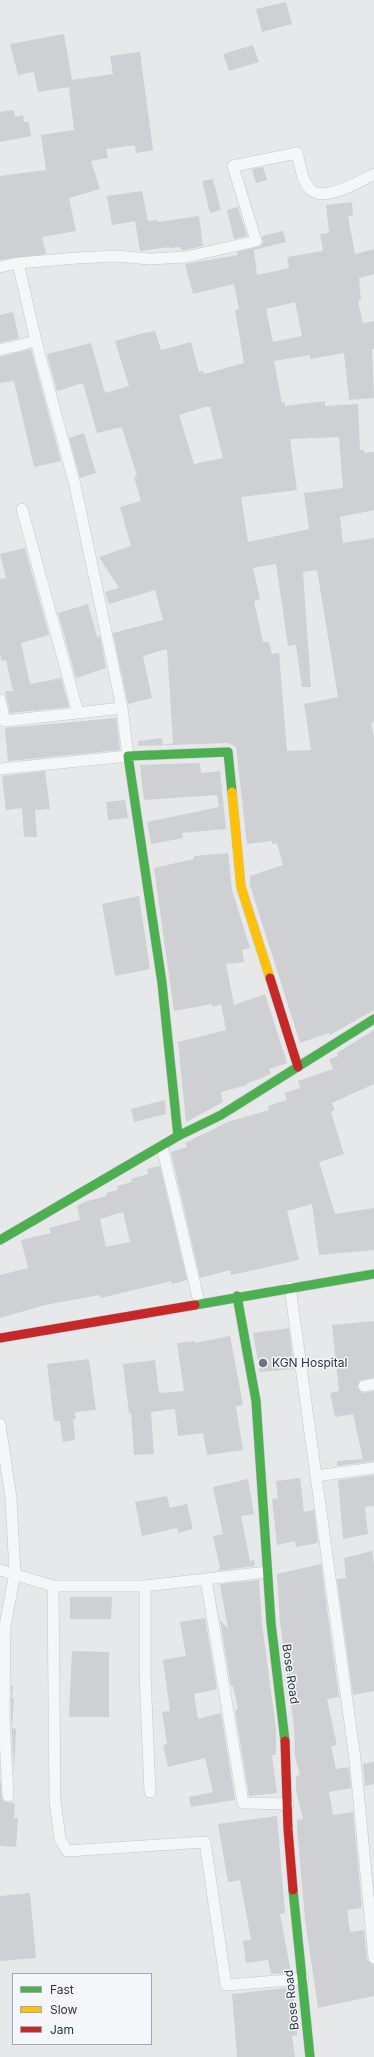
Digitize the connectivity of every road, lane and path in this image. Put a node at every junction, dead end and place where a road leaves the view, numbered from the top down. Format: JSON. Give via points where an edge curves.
{"nodes":[{"id":1,"x":374,"y":174,"type":"edge"},
{"id":2,"x":18,"y":263,"type":"junction"},
{"id":3,"x":0,"y":267,"type":"edge"},
{"id":4,"x":36,"y":341,"type":"junction"},
{"id":5,"x":0,"y":350,"type":"edge"},
{"id":6,"x":22,"y":509,"type":"dead end"},
{"id":7,"x":0,"y":700,"type":"edge"},
{"id":8,"x":122,"y":708,"type":"junction"},
{"id":9,"x":78,"y":712,"type":"junction"},
{"id":10,"x":128,"y":756,"type":"junction"},
{"id":11,"x":0,"y":769,"type":"edge"},
{"id":12,"x":374,"y":1019,"type":"edge"},
{"id":13,"x":298,"y":1067,"type":"junction"},
{"id":14,"x":178,"y":1136,"type":"junction"},
{"id":15,"x":162,"y":1146,"type":"junction"},
{"id":16,"x":0,"y":1240,"type":"edge"},
{"id":17,"x":374,"y":1274,"type":"edge"},
{"id":18,"x":290,"y":1287,"type":"junction"},
{"id":19,"x":237,"y":1296,"type":"junction"},
{"id":20,"x":199,"y":1302,"type":"junction"},
{"id":21,"x":0,"y":1338,"type":"edge"},
{"id":22,"x":0,"y":1424,"type":"edge"},
{"id":23,"x":374,"y":1468,"type":"edge"},
{"id":24,"x":316,"y":1476,"type":"junction"},
{"id":25,"x":0,"y":1570,"type":"edge"},
{"id":26,"x":267,"y":1572,"type":"junction"},
{"id":27,"x":14,"y":1573,"type":"junction"},
{"id":28,"x":206,"y":1579,"type":"junction"},
{"id":29,"x":53,"y":1586,"type":"junction"},
{"id":30,"x":145,"y":1586,"type":"junction"},
{"id":31,"x":150,"y":1792,"type":"dead end"},
{"id":32,"x":8,"y":1796,"type":"dead end"},
{"id":33,"x":288,"y":1804,"type":"junction"},
{"id":34,"x":374,"y":1958,"type":"edge"},
{"id":35,"x":303,"y":1979,"type":"junction"},
{"id":36,"x":310,"y":2057,"type":"edge"}],
"edges":[{"from":1,"to":2,"type":"street","via":[[335,192],[321,194],[312,191],[304,177],[297,153],[233,166],[256,241],[186,257],[149,259],[102,256]]},
{"from":2,"to":3,"type":"street"},
{"from":2,"to":4,"type":"street"},
{"from":4,"to":5,"type":"street"},
{"from":4,"to":8,"type":"street","via":[[75,485]]},
{"from":6,"to":9,"type":"street"},
{"from":7,"to":9,"type":"street","via":[[5,721]]},
{"from":8,"to":9,"type":"street"},
{"from":8,"to":10,"type":"street"},
{"from":10,"to":11,"type":"street"},
{"from":10,"to":13,"type":"street","via":[[228,752],[242,887]]},
{"from":10,"to":14,"type":"street","via":[[162,983]]},
{"from":12,"to":13,"type":"street"},
{"from":13,"to":14,"type":"street","via":[[221,1115]]},
{"from":14,"to":15,"type":"street"},
{"from":15,"to":16,"type":"street"},
{"from":15,"to":20,"type":"street"},
{"from":17,"to":18,"type":"street"},
{"from":18,"to":19,"type":"street"},
{"from":18,"to":24,"type":"street"},
{"from":19,"to":20,"type":"street"},
{"from":19,"to":26,"type":"street","name":"Bose Road","via":[[256,1401]]},
{"from":20,"to":21,"type":"street"},
{"from":22,"to":27,"type":"street","via":[[11,1498]]},
{"from":23,"to":24,"type":"street"},
{"from":24,"to":34,"type":"street","via":[[355,1759]]},
{"from":25,"to":27,"type":"street"},
{"from":26,"to":28,"type":"street"},
{"from":26,"to":33,"type":"street","name":"Bose Road","via":[[285,1728]]},
{"from":27,"to":29,"type":"street"},
{"from":27,"to":32,"type":"street","via":[[5,1626],[4,1717]]},
{"from":28,"to":30,"type":"street"},
{"from":28,"to":33,"type":"street","via":[[242,1803]]},
{"from":29,"to":30,"type":"street"},
{"from":29,"to":35,"type":"street","via":[[55,1802],[60,1839],[68,1851],[206,1842],[226,1986]]},
{"from":30,"to":31,"type":"street","via":[[145,1675]]},
{"from":33,"to":35,"type":"street","name":"Bose Road","via":[[296,1930]]},
{"from":35,"to":36,"type":"street","name":"Bose Road"}]}
